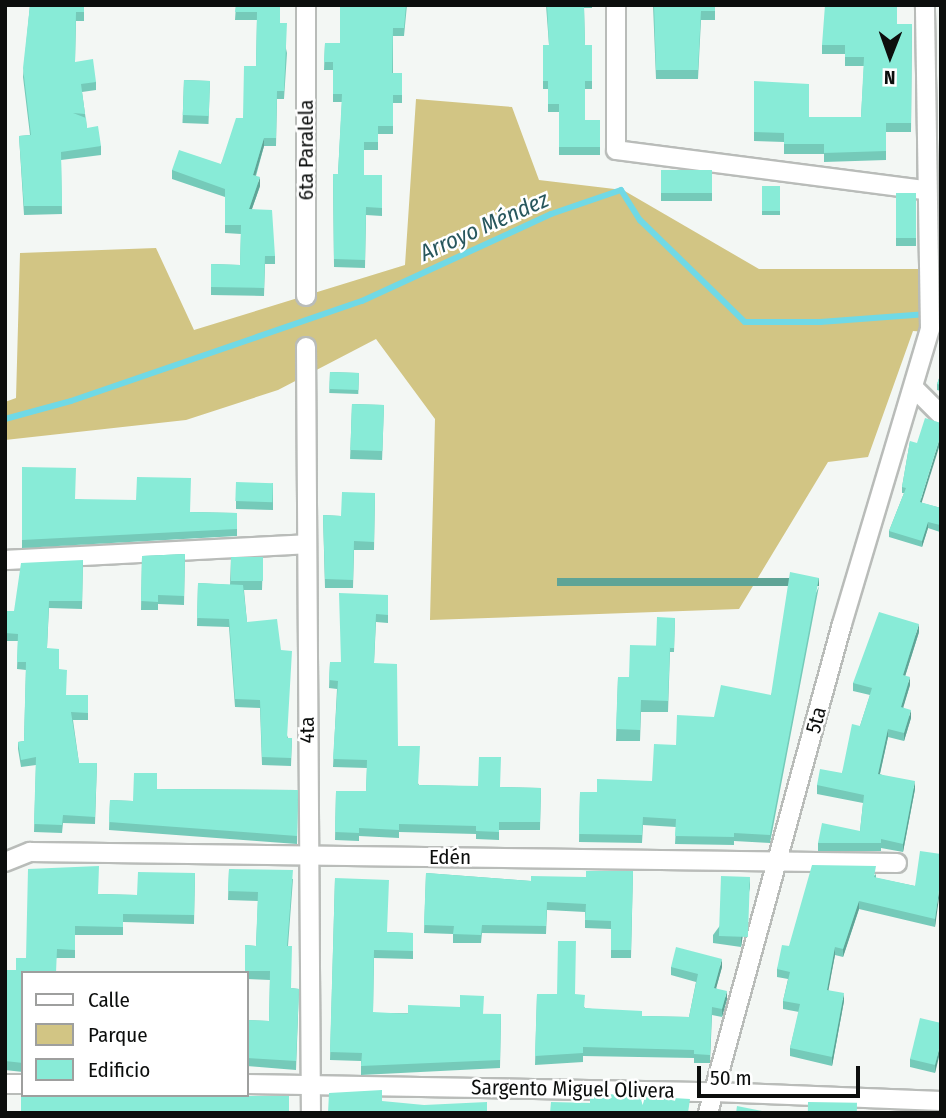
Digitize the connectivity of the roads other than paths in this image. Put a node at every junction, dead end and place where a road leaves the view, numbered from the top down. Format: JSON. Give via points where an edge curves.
{"nodes":[{"id":1,"x":306,"y":5,"type":"edge"},
{"id":2,"x":616,"y":5,"type":"edge"},
{"id":3,"x":925,"y":5,"type":"edge"},
{"id":4,"x":924,"y":190,"type":"junction"},
{"id":5,"x":306,"y":296,"type":"dead end"},
{"id":6,"x":306,"y":347,"type":"dead end"},
{"id":7,"x":914,"y":388,"type":"junction"},
{"id":8,"x":941,"y":415,"type":"edge"},
{"id":9,"x":307,"y":544,"type":"junction"},
{"id":10,"x":5,"y":560,"type":"edge"},
{"id":11,"x":308,"y":856,"type":"junction"},
{"id":12,"x":779,"y":858,"type":"junction"},
{"id":13,"x":5,"y":862,"type":"edge"},
{"id":14,"x":897,"y":863,"type":"dead end"},
{"id":15,"x":248,"y":1084,"type":"edge"},
{"id":16,"x":311,"y":1084,"type":"junction"},
{"id":17,"x":714,"y":1092,"type":"junction"},
{"id":18,"x":941,"y":1101,"type":"edge"},
{"id":19,"x":311,"y":1113,"type":"edge"},
{"id":20,"x":708,"y":1113,"type":"edge"}],
"edges":[{"from":1,"to":5,"type":"street","name":"6ta Paralela"},
{"from":2,"to":4,"type":"street","via":[[615,150]]},
{"from":3,"to":4,"type":"street","name":"5ta"},
{"from":4,"to":7,"type":"street","name":"5ta","via":[[930,328]]},
{"from":6,"to":9,"type":"street","name":"4ta"},
{"from":7,"to":8,"type":"street"},
{"from":7,"to":12,"type":"street","name":"5ta","via":[[842,624]]},
{"from":9,"to":10,"type":"street"},
{"from":9,"to":11,"type":"street","name":"4ta"},
{"from":11,"to":12,"type":"street","name":"Edén"},
{"from":11,"to":13,"type":"street","name":"Edén","via":[[30,852]]},
{"from":11,"to":16,"type":"street","name":"4ta"},
{"from":12,"to":14,"type":"street","name":"Edén"},
{"from":12,"to":17,"type":"street","name":"5ta"},
{"from":15,"to":16,"type":"street","name":"Sargento Miguel Olivera"},
{"from":16,"to":17,"type":"street","name":"Sargento Miguel Olivera"},
{"from":16,"to":19,"type":"street","name":"4ta"},
{"from":17,"to":18,"type":"street","name":"Sargento Miguel Olivera"},
{"from":17,"to":20,"type":"street","name":"5ta"}]}
